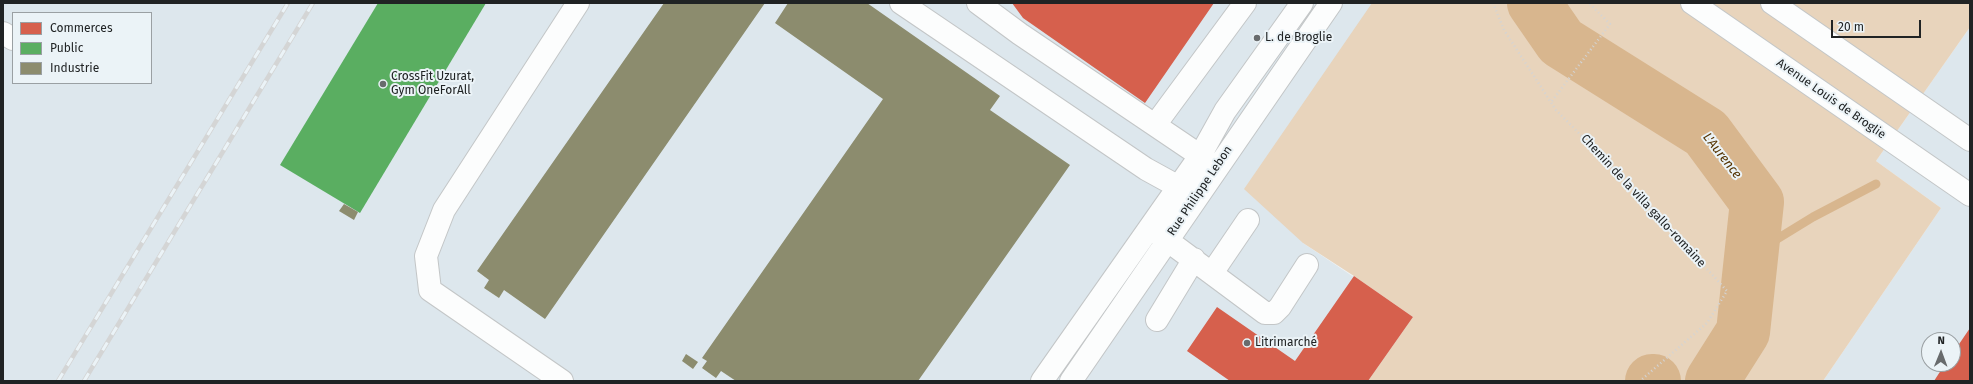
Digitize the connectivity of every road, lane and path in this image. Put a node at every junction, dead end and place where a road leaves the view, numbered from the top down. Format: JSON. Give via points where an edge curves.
{"nodes":[{"id":1,"x":578,"y":3,"type":"edge"},
{"id":2,"x":901,"y":3,"type":"edge"},
{"id":3,"x":978,"y":3,"type":"edge"},
{"id":4,"x":1245,"y":3,"type":"edge"},
{"id":5,"x":1302,"y":3,"type":"edge"},
{"id":6,"x":1331,"y":3,"type":"edge"},
{"id":7,"x":1493,"y":3,"type":"edge"},
{"id":8,"x":1589,"y":3,"type":"edge"},
{"id":9,"x":1692,"y":3,"type":"edge"},
{"id":10,"x":1772,"y":3,"type":"edge"},
{"id":11,"x":3,"y":33,"type":"edge"},
{"id":12,"x":12,"y":38,"type":"edge"},
{"id":13,"x":1552,"y":101,"type":"junction"},
{"id":14,"x":1155,"y":125,"type":"junction"},
{"id":15,"x":1970,"y":140,"type":"edge"},
{"id":16,"x":1208,"y":161,"type":"junction"},
{"id":17,"x":1177,"y":186,"type":"junction"},
{"id":18,"x":1970,"y":195,"type":"edge"},
{"id":19,"x":1194,"y":200,"type":"junction"},
{"id":20,"x":1248,"y":220,"type":"dead end"},
{"id":21,"x":1149,"y":228,"type":"junction"},
{"id":22,"x":1168,"y":240,"type":"junction"},
{"id":23,"x":1194,"y":259,"type":"junction"},
{"id":24,"x":1307,"y":266,"type":"dead end"},
{"id":25,"x":1212,"y":273,"type":"junction"},
{"id":26,"x":1157,"y":320,"type":"dead end"},
{"id":27,"x":562,"y":381,"type":"edge"},
{"id":28,"x":1042,"y":381,"type":"edge"},
{"id":29,"x":1071,"y":381,"type":"edge"},
{"id":30,"x":1640,"y":381,"type":"edge"}],
"edges":[{"from":1,"to":27,"type":"street","via":[[444,210],[426,256],[430,290]]},
{"from":2,"to":17,"type":"street","via":[[1139,164]]},
{"from":3,"to":14,"type":"street"},
{"from":4,"to":14,"type":"street"},
{"from":5,"to":16,"type":"street","name":"Rue Philippe Lebon","via":[[1225,110]]},
{"from":6,"to":16,"type":"street","name":"Rue Philippe Lebon"},
{"from":7,"to":13,"type":"path","name":"Chemin de la villa gallo-romaine","via":[[1504,30]]},
{"from":8,"to":13,"type":"path","via":[[1610,24]]},
{"from":9,"to":18,"type":"street","name":"Avenue Louis de Broglie"},
{"from":10,"to":15,"type":"street"},
{"from":11,"to":12,"type":"street"},
{"from":13,"to":30,"type":"path","name":"Chemin de la villa gallo-romaine","via":[[1556,110],[1636,191],[1727,291],[1707,323]]},
{"from":14,"to":16,"type":"street"},
{"from":16,"to":17,"type":"street","name":"Rue Philippe Lebon"},
{"from":16,"to":19,"type":"street","name":"Rue Philippe Lebon"},
{"from":17,"to":19,"type":"street"},
{"from":17,"to":21,"type":"street","name":"Rue Philippe Lebon"},
{"from":19,"to":22,"type":"street","name":"Rue Philippe Lebon"},
{"from":20,"to":25,"type":"street"},
{"from":21,"to":22,"type":"street"},
{"from":21,"to":28,"type":"street","name":"Rue Philippe Lebon"},
{"from":22,"to":23,"type":"street"},
{"from":22,"to":29,"type":"street","name":"Rue Philippe Lebon"},
{"from":23,"to":25,"type":"street"},
{"from":23,"to":26,"type":"street"},
{"from":24,"to":25,"type":"street","via":[[1274,313],[1266,313]]}]}
